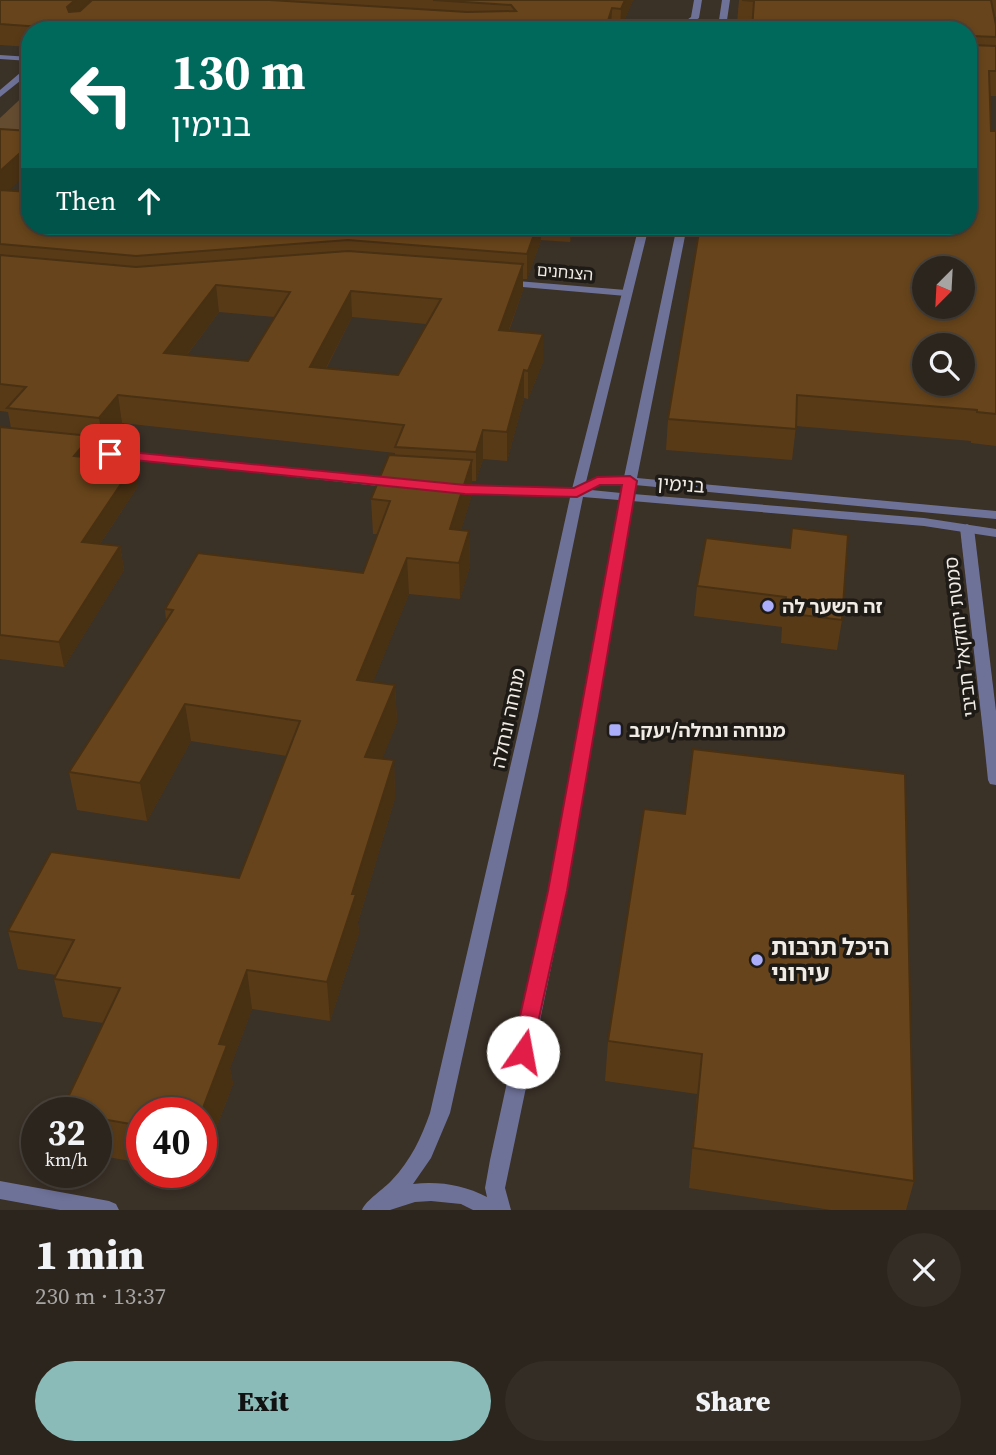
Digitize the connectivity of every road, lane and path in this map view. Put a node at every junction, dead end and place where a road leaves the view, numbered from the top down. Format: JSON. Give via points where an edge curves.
{"nodes":[{"id":1,"x":698,"y":0,"type":"edge"},
{"id":2,"x":726,"y":0,"type":"edge"},
{"id":3,"x":690,"y":21,"type":"edge"},
{"id":4,"x":724,"y":21,"type":"edge"},
{"id":5,"x":0,"y":57,"type":"edge"},
{"id":6,"x":21,"y":58,"type":"edge"},
{"id":7,"x":21,"y":76,"type":"edge"},
{"id":8,"x":0,"y":94,"type":"edge"},
{"id":9,"x":642,"y":235,"type":"edge"},
{"id":10,"x":680,"y":235,"type":"edge"},
{"id":11,"x":496,"y":283,"type":"edge"},
{"id":12,"x":626,"y":293,"type":"junction"},
{"id":13,"x":69,"y":449,"type":"edge"},
{"id":14,"x":630,"y":481,"type":"junction"},
{"id":15,"x":414,"y":485,"type":"edge"},
{"id":16,"x":439,"y":487,"type":"edge"},
{"id":17,"x":577,"y":493,"type":"junction"},
{"id":18,"x":626,"y":499,"type":"junction"},
{"id":19,"x":996,"y":515,"type":"edge"},
{"id":20,"x":967,"y":528,"type":"junction"},
{"id":21,"x":996,"y":533,"type":"edge"},
{"id":22,"x":996,"y":780,"type":"edge"},
{"id":23,"x":0,"y":1189,"type":"edge"},
{"id":24,"x":377,"y":1207,"type":"edge"},
{"id":25,"x":109,"y":1210,"type":"edge"},
{"id":26,"x":490,"y":1210,"type":"edge"},
{"id":27,"x":501,"y":1210,"type":"edge"}],
"edges":[{"from":1,"to":3,"type":"street"},
{"from":2,"to":4,"type":"street"},
{"from":5,"to":6,"type":"street"},
{"from":7,"to":8,"type":"street"},
{"from":9,"to":12,"type":"street","name":"מנוחה ונחלה"},
{"from":10,"to":14,"type":"street"},
{"from":11,"to":12,"type":"street","name":"הצנחנים"},
{"from":12,"to":17,"type":"street","name":"מנוחה ונחלה"},
{"from":13,"to":15,"type":"street"},
{"from":14,"to":17,"type":"street","name":"בנימין","via":[[597,481]]},
{"from":14,"to":18,"type":"street"},
{"from":14,"to":19,"type":"street","name":"בנימין"},
{"from":16,"to":17,"type":"street"},
{"from":17,"to":18,"type":"street","name":"בנימין"},
{"from":17,"to":24,"type":"street","name":"מנוחה ונחלה","via":[[440,1113],[418,1165]]},
{"from":18,"to":20,"type":"street","name":"בנימין"},
{"from":18,"to":27,"type":"street","via":[[558,891],[499,1160],[495,1188]]},
{"from":20,"to":21,"type":"street","name":"בנימין"},
{"from":20,"to":22,"type":"street","name":"סמטת יחזקאל חביבי"},
{"from":23,"to":25,"type":"street"},
{"from":24,"to":26,"type":"street","via":[[407,1194],[434,1192],[460,1195]]}]}
